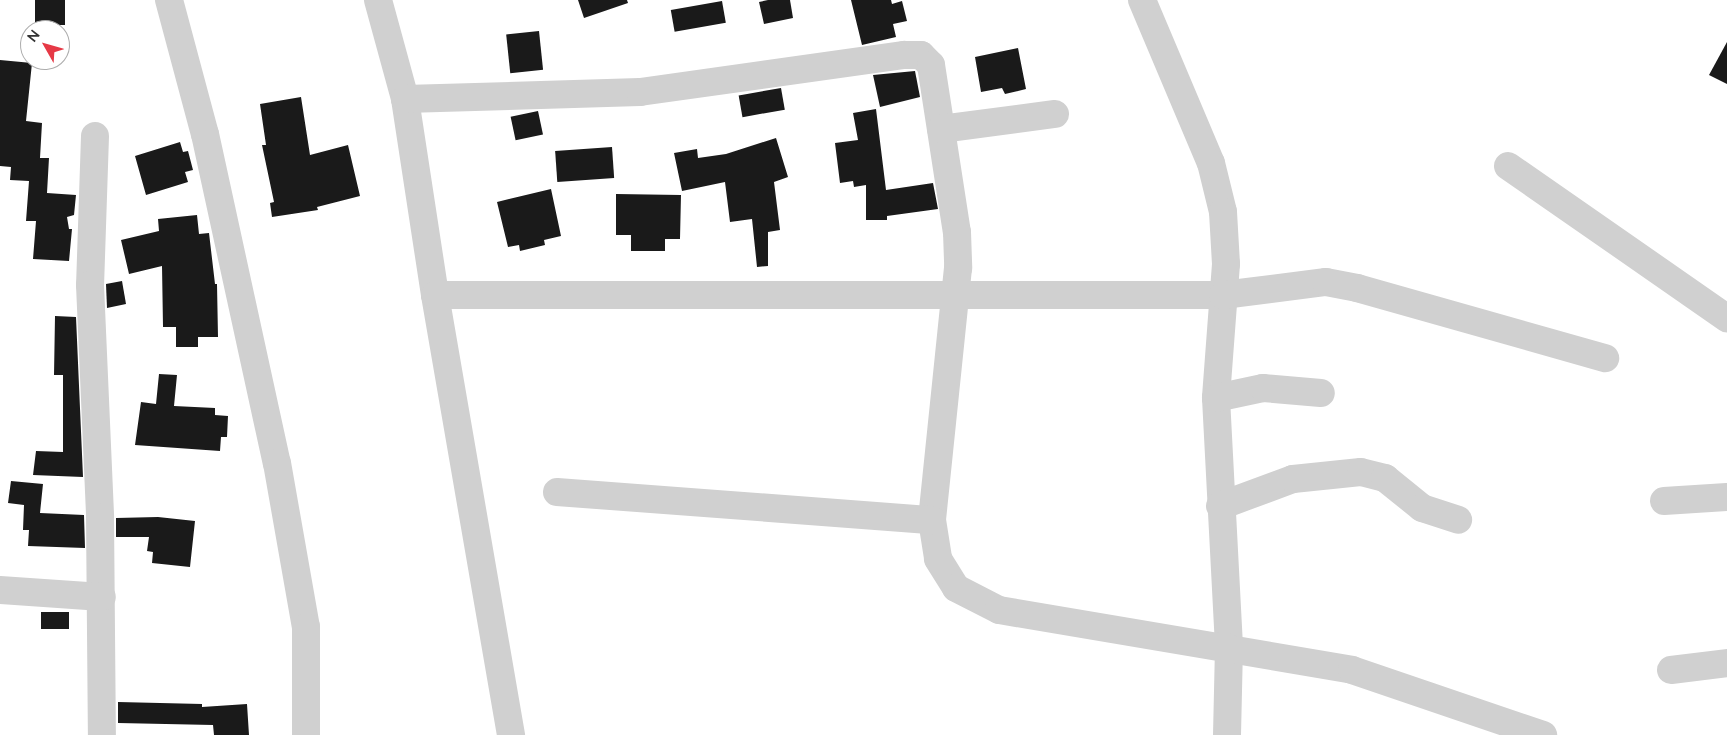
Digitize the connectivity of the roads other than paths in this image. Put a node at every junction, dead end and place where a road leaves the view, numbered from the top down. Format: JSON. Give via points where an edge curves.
{"nodes":[{"id":1,"x":169,"y":0,"type":"edge"},
{"id":2,"x":378,"y":0,"type":"edge"},
{"id":3,"x":1142,"y":0,"type":"edge"},
{"id":4,"x":405,"y":99,"type":"junction"},
{"id":5,"x":1055,"y":114,"type":"dead end"},
{"id":6,"x":941,"y":129,"type":"junction"},
{"id":7,"x":95,"y":136,"type":"dead end"},
{"id":8,"x":1508,"y":166,"type":"dead end"},
{"id":9,"x":1223,"y":294,"type":"junction"},
{"id":10,"x":435,"y":295,"type":"junction"},
{"id":11,"x":954,"y":295,"type":"junction"},
{"id":12,"x":1727,"y":318,"type":"edge"},
{"id":13,"x":1605,"y":358,"type":"dead end"},
{"id":14,"x":1321,"y":392,"type":"dead end"},
{"id":15,"x":1216,"y":398,"type":"junction"},
{"id":16,"x":557,"y":492,"type":"dead end"},
{"id":17,"x":1727,"y":497,"type":"edge"},
{"id":18,"x":1664,"y":501,"type":"dead end"},
{"id":19,"x":1220,"y":506,"type":"junction"},
{"id":20,"x":932,"y":520,"type":"junction"},
{"id":21,"x":1458,"y":520,"type":"dead end"},
{"id":22,"x":0,"y":590,"type":"edge"},
{"id":23,"x":102,"y":597,"type":"junction"},
{"id":24,"x":1229,"y":647,"type":"junction"},
{"id":25,"x":1727,"y":663,"type":"edge"},
{"id":26,"x":1671,"y":670,"type":"dead end"},
{"id":27,"x":102,"y":735,"type":"edge"},
{"id":28,"x":306,"y":735,"type":"edge"},
{"id":29,"x":511,"y":735,"type":"edge"},
{"id":30,"x":1227,"y":735,"type":"edge"},
{"id":31,"x":1543,"y":735,"type":"edge"}],
"edges":[{"from":1,"to":28,"type":"street","via":[[205,134],[277,463],[306,626]]},
{"from":2,"to":4,"type":"street"},
{"from":3,"to":9,"type":"street","via":[[1211,163],[1223,212],[1226,264]]},
{"from":4,"to":6,"type":"street","via":[[640,92],[894,56],[921,55],[931,65]]},
{"from":4,"to":10,"type":"street"},
{"from":5,"to":6,"type":"street"},
{"from":6,"to":11,"type":"street","via":[[957,232]]},
{"from":7,"to":23,"type":"street","via":[[90,285]]},
{"from":8,"to":12,"type":"street"},
{"from":9,"to":11,"type":"street"},
{"from":9,"to":13,"type":"street","via":[[1326,282]]},
{"from":9,"to":15,"type":"street"},
{"from":10,"to":11,"type":"street"},
{"from":10,"to":29,"type":"street"},
{"from":11,"to":20,"type":"street"},
{"from":14,"to":15,"type":"street","via":[[1263,388]]},
{"from":15,"to":19,"type":"street"},
{"from":16,"to":20,"type":"street"},
{"from":17,"to":18,"type":"street"},
{"from":19,"to":21,"type":"street","via":[[1294,478],[1361,472],[1385,478],[1422,508]]},
{"from":19,"to":24,"type":"street"},
{"from":20,"to":24,"type":"street","via":[[938,558],[956,588],[999,610]]},
{"from":22,"to":23,"type":"street"},
{"from":23,"to":27,"type":"street"},
{"from":24,"to":30,"type":"street"},
{"from":24,"to":31,"type":"street","via":[[1352,670]]},
{"from":25,"to":26,"type":"street"}]}
